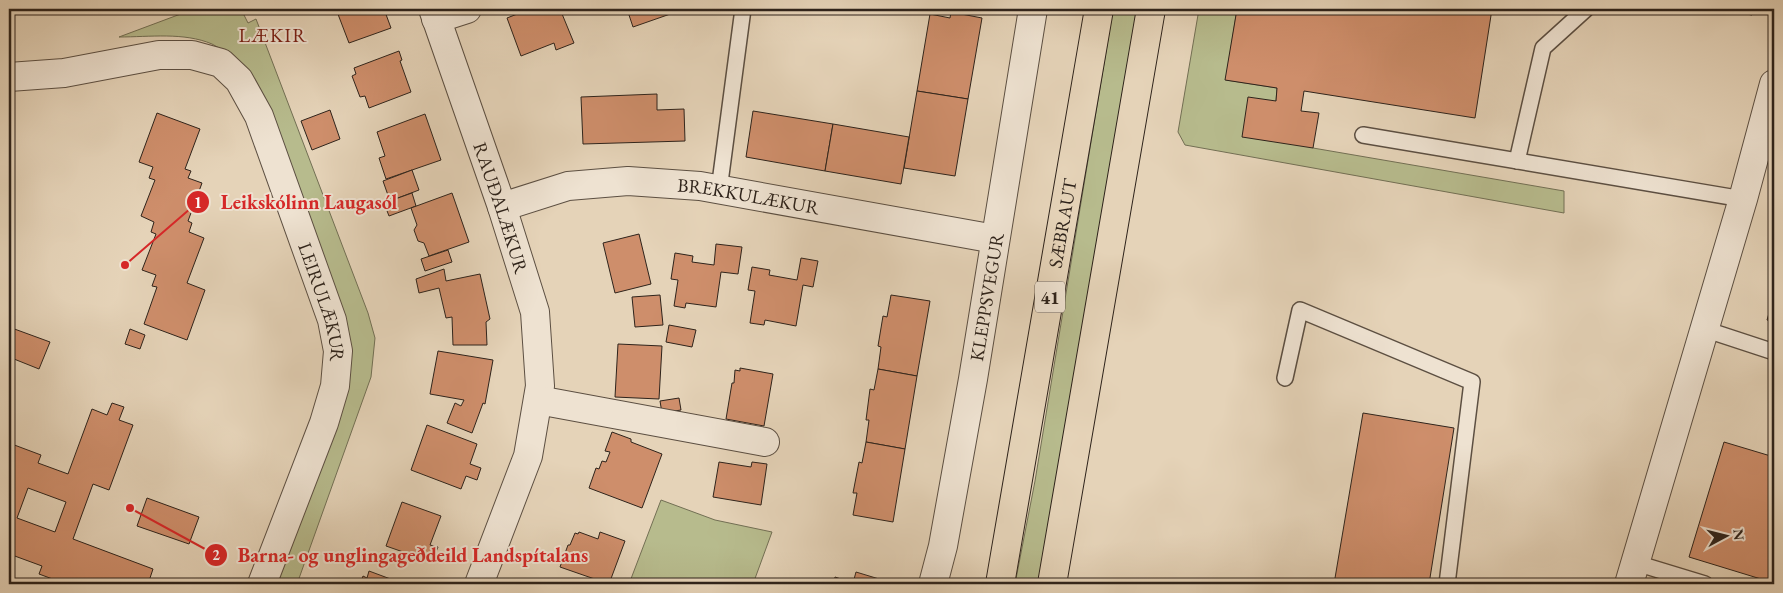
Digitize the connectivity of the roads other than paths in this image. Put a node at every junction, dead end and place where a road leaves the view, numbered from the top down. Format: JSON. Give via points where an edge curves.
{"nodes":[{"id":1,"x":467,"y":9,"type":"edge"},
{"id":2,"x":743,"y":9,"type":"edge"},
{"id":3,"x":1033,"y":9,"type":"edge"},
{"id":4,"x":1100,"y":9,"type":"edge"},
{"id":5,"x":1151,"y":9,"type":"edge"},
{"id":6,"x":1586,"y":9,"type":"edge"},
{"id":7,"x":434,"y":14,"type":"edge"},
{"id":8,"x":9,"y":77,"type":"edge"},
{"id":9,"x":1774,"y":84,"type":"edge"},
{"id":10,"x":1363,"y":135,"type":"dead end"},
{"id":11,"x":1517,"y":161,"type":"junction"},
{"id":12,"x":719,"y":190,"type":"junction"},
{"id":13,"x":1743,"y":199,"type":"junction"},
{"id":14,"x":502,"y":207,"type":"junction"},
{"id":15,"x":995,"y":239,"type":"junction"},
{"id":16,"x":1704,"y":329,"type":"junction"},
{"id":17,"x":1774,"y":352,"type":"edge"},
{"id":18,"x":1285,"y":378,"type":"dead end"},
{"id":19,"x":538,"y":400,"type":"junction"},
{"id":20,"x":765,"y":442,"type":"dead end"},
{"id":21,"x":1632,"y":574,"type":"edge"},
{"id":22,"x":262,"y":584,"type":"edge"},
{"id":23,"x":479,"y":584,"type":"edge"},
{"id":24,"x":933,"y":584,"type":"edge"},
{"id":25,"x":1000,"y":584,"type":"edge"},
{"id":26,"x":1052,"y":584,"type":"edge"},
{"id":27,"x":1447,"y":584,"type":"edge"},
{"id":28,"x":1705,"y":584,"type":"edge"}],
"edges":[{"from":1,"to":7,"type":"street","name":"RAUÐALÆKUR"},
{"from":2,"to":12,"type":"lane"},
{"from":3,"to":15,"type":"street","name":"KLEPPSVEGUR"},
{"from":4,"to":25,"type":"main road","name":"SÆBRAUT","number":"41"},
{"from":5,"to":26,"type":"main road"},
{"from":6,"to":11,"type":"lane","via":[[1542,48]]},
{"from":7,"to":14,"type":"street","name":"RAUÐALÆKUR"},
{"from":8,"to":22,"type":"street","name":"LEIRULÆKUR","via":[[64,73],[159,56],[192,55],[221,64],[239,80],[258,116],[332,320],[338,351],[335,386],[324,423]]},
{"from":9,"to":13,"type":"street"},
{"from":10,"to":11,"type":"lane"},
{"from":11,"to":13,"type":"lane"},
{"from":12,"to":14,"type":"street","name":"BREKKULÆKUR","via":[[628,181],[568,186]]},
{"from":12,"to":15,"type":"street","name":"BREKKULÆKUR"},
{"from":13,"to":16,"type":"street"},
{"from":14,"to":19,"type":"street","name":"RAUÐALÆKUR","via":[[535,312]]},
{"from":15,"to":24,"type":"street","name":"KLEPPSVEGUR","via":[[943,546]]},
{"from":16,"to":17,"type":"lane"},
{"from":16,"to":21,"type":"street"},
{"from":18,"to":27,"type":"lane","via":[[1300,310],[1472,382]]},
{"from":19,"to":20,"type":"street"},
{"from":19,"to":23,"type":"street","name":"RAUÐALÆKUR","via":[[528,456]]},
{"from":21,"to":28,"type":"lane"}]}
